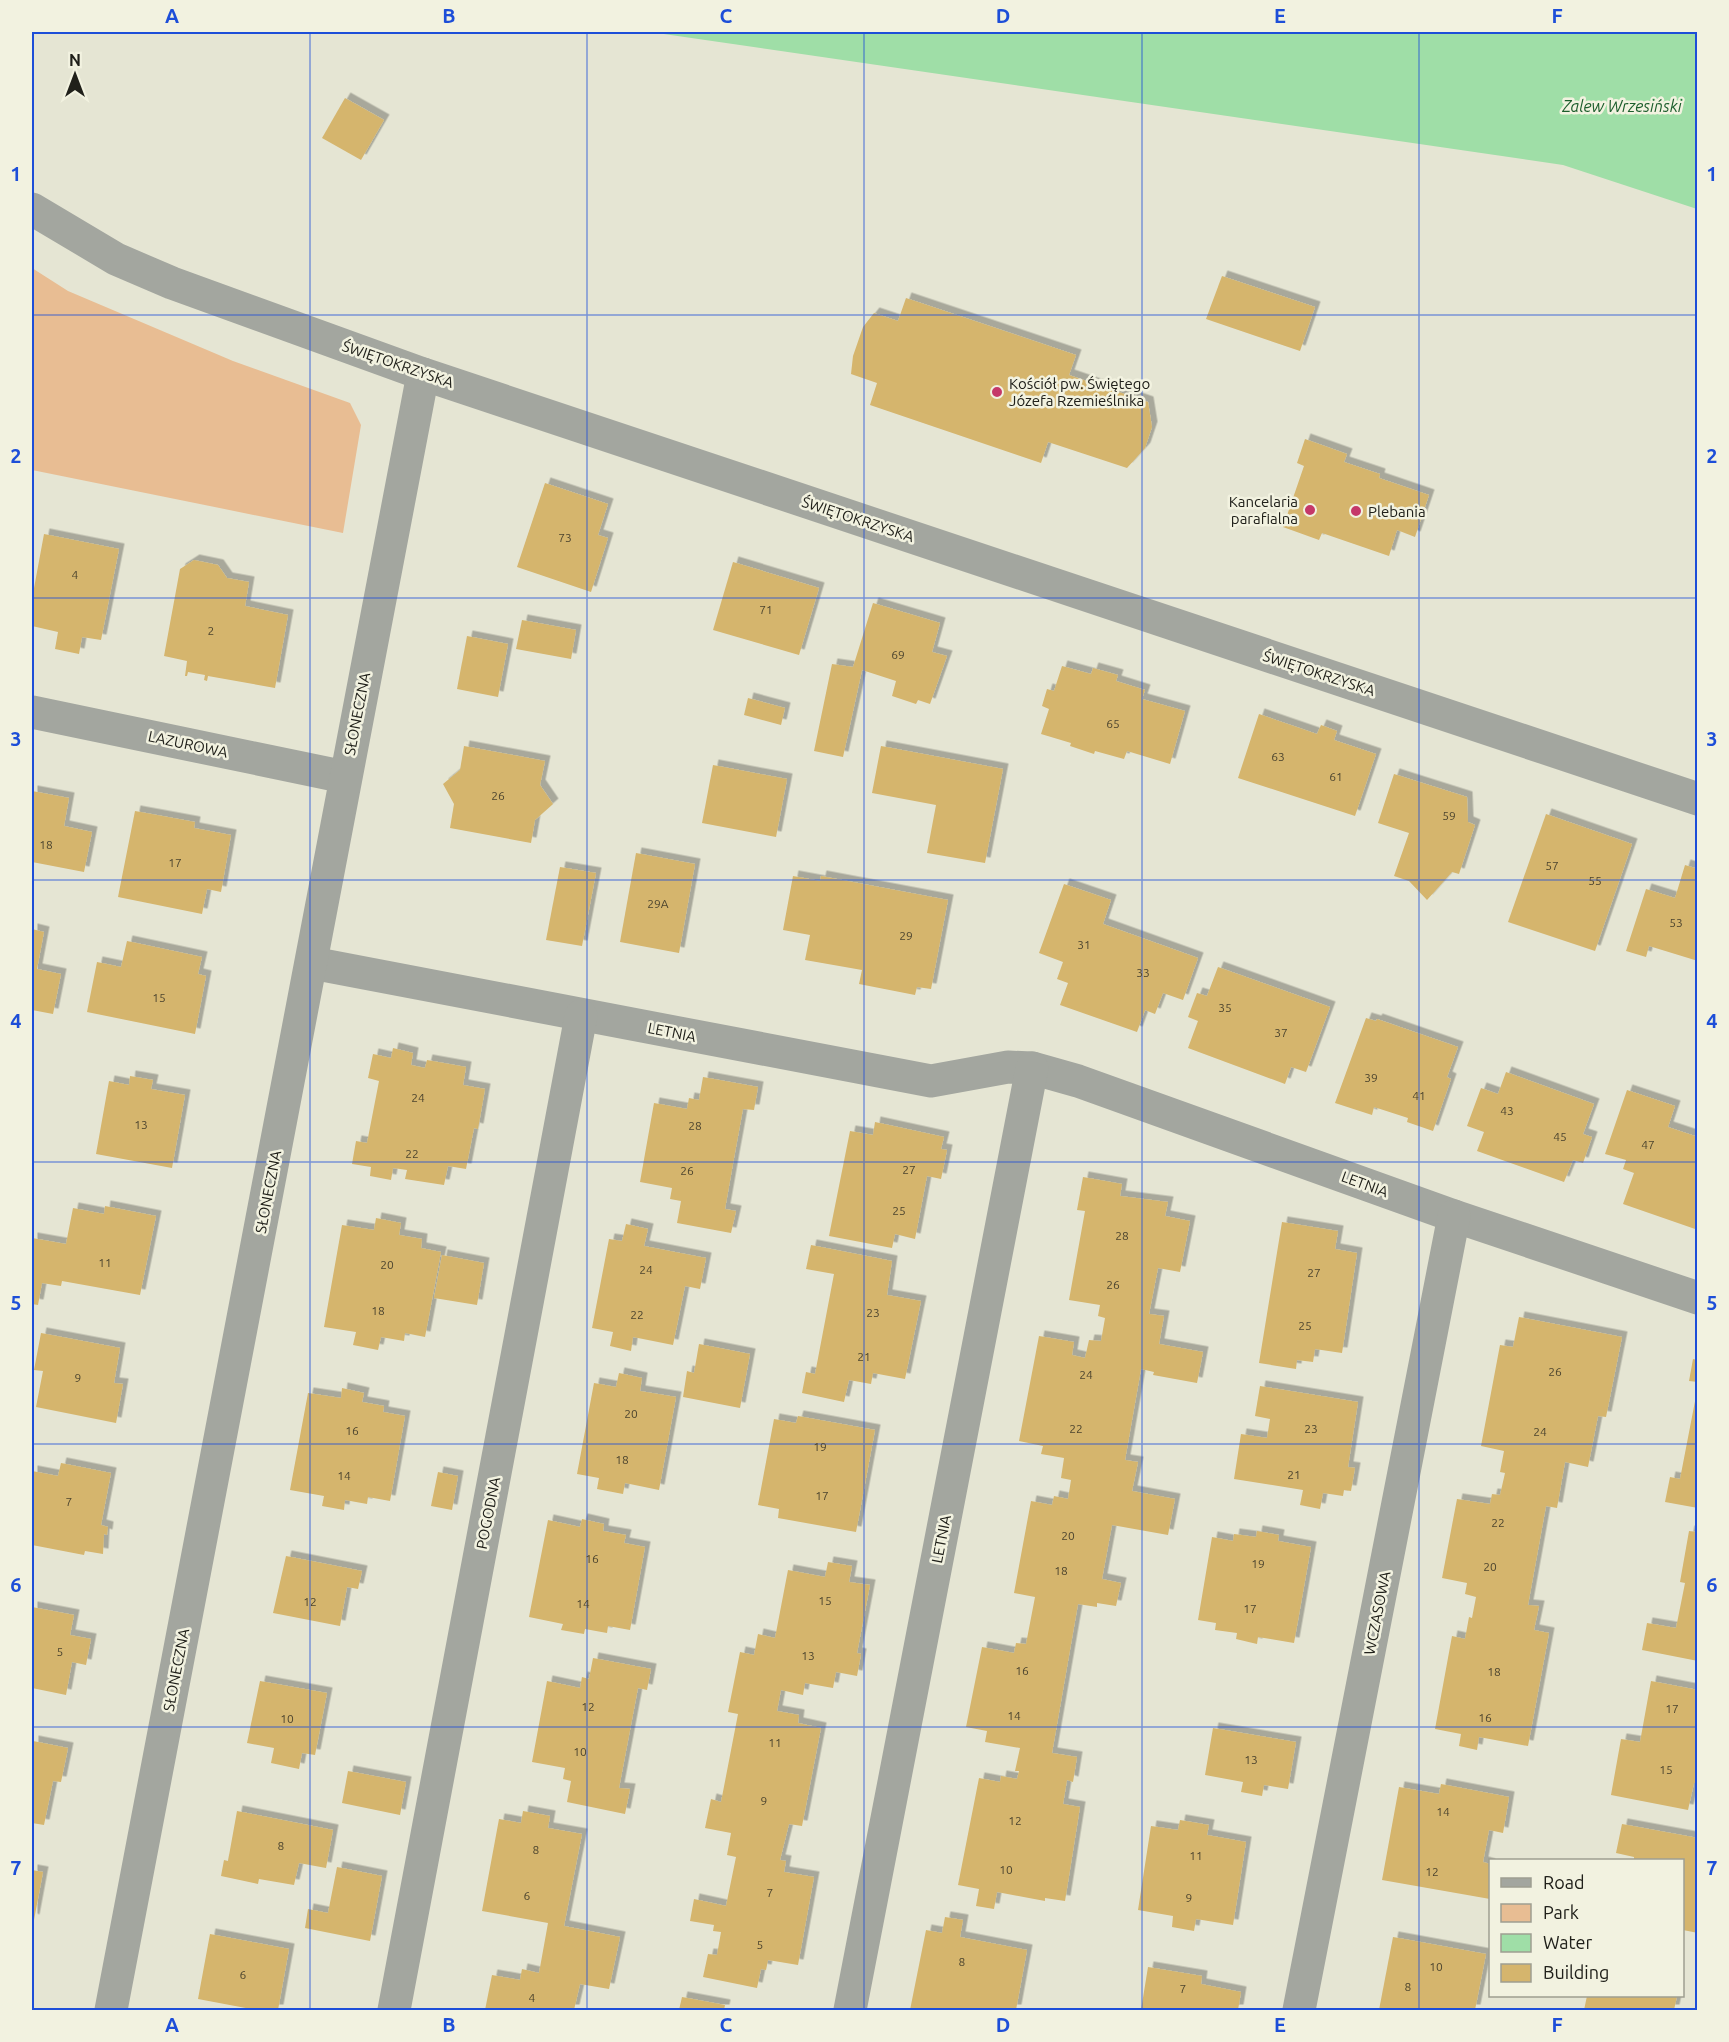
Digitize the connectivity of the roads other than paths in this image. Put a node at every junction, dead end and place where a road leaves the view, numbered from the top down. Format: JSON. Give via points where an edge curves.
{"nodes":[{"id":1,"x":32,"y":209,"type":"edge"},
{"id":2,"x":423,"y":374,"type":"junction"},
{"id":3,"x":32,"y":712,"type":"edge"},
{"id":4,"x":345,"y":777,"type":"junction"},
{"id":5,"x":1698,"y":799,"type":"edge"},
{"id":6,"x":312,"y":963,"type":"junction"},
{"id":7,"x":581,"y":1016,"type":"junction"},
{"id":8,"x":1032,"y":1068,"type":"junction"},
{"id":9,"x":1454,"y":1216,"type":"junction"},
{"id":10,"x":1698,"y":1298,"type":"edge"},
{"id":11,"x":111,"y":2010,"type":"edge"},
{"id":12,"x":394,"y":2010,"type":"edge"},
{"id":13,"x":850,"y":2010,"type":"edge"},
{"id":14,"x":1299,"y":2010,"type":"edge"}],
"edges":[{"from":1,"to":2,"type":"street","name":"ŚWIĘTOKRZYSKA","via":[[116,259],[163,279]]},
{"from":2,"to":4,"type":"street","name":"SŁONECZNA"},
{"from":2,"to":5,"type":"street","name":"ŚWIĘTOKRZYSKA"},
{"from":3,"to":4,"type":"street","name":"LAZUROWA"},
{"from":4,"to":6,"type":"street","name":"SŁONECZNA"},
{"from":6,"to":7,"type":"street","name":"LETNIA"},
{"from":6,"to":11,"type":"street","name":"SŁONECZNA"},
{"from":7,"to":8,"type":"street","name":"LETNIA","via":[[931,1081],[1008,1067]]},
{"from":7,"to":12,"type":"street","name":"POGODNA"},
{"from":8,"to":9,"type":"street","name":"LETNIA"},
{"from":8,"to":13,"type":"street","name":"LETNIA"},
{"from":9,"to":10,"type":"street","name":"LETNIA"},
{"from":9,"to":14,"type":"street","name":"WCZASOWA"}]}
